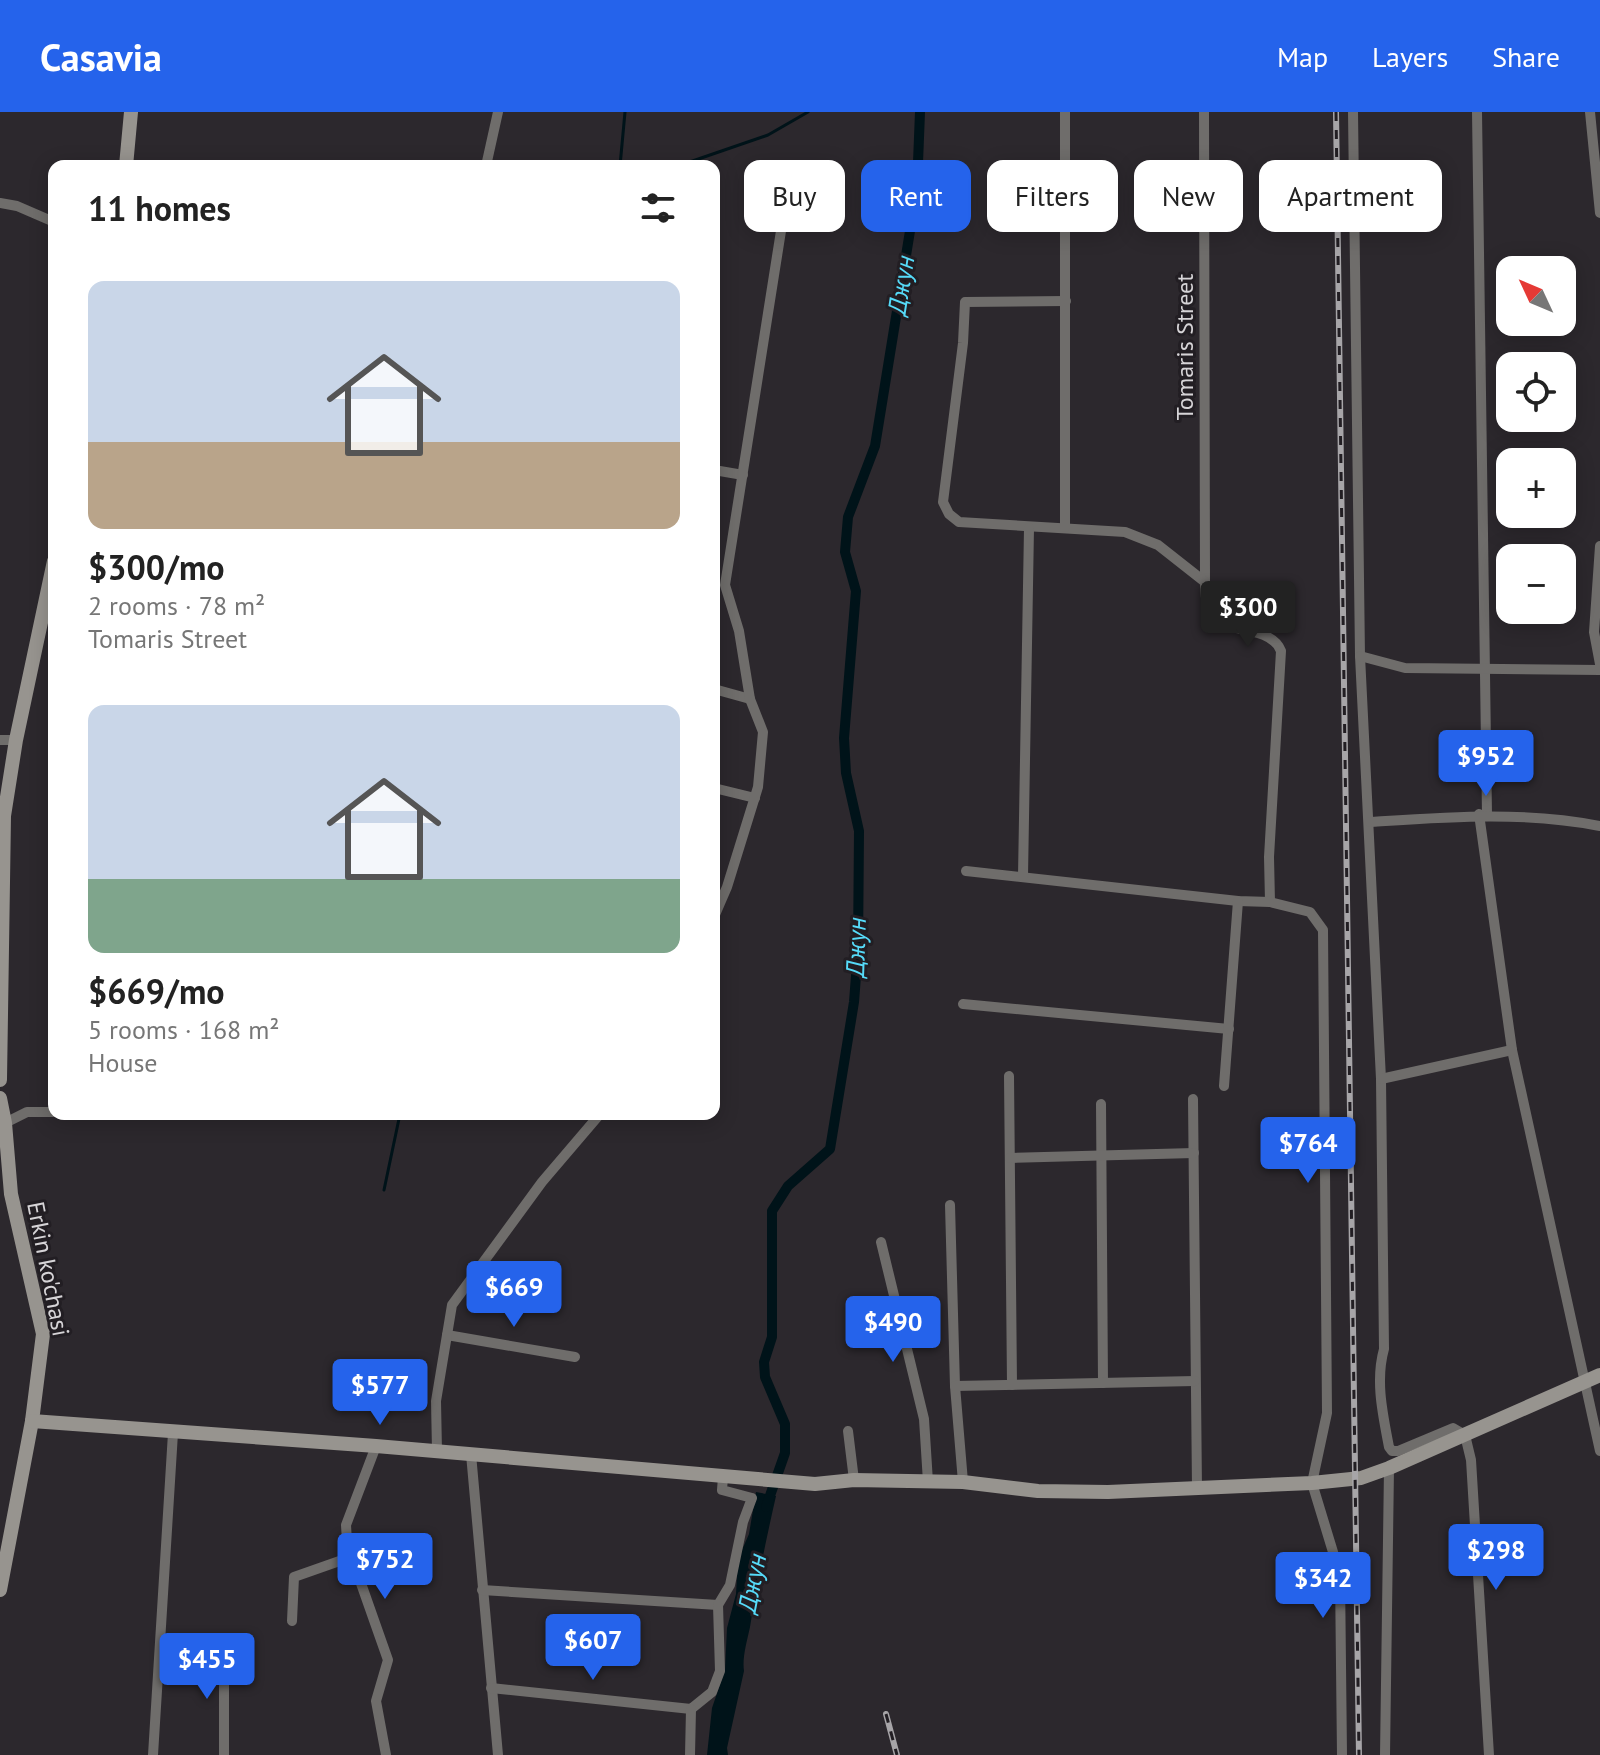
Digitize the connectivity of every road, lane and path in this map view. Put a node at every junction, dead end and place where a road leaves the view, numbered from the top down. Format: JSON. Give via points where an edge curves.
{"nodes":[{"id":1,"x":131,"y":112,"type":"edge"},
{"id":2,"x":498,"y":112,"type":"edge"},
{"id":3,"x":1065,"y":112,"type":"edge"},
{"id":4,"x":1204,"y":112,"type":"edge"},
{"id":5,"x":1353,"y":112,"type":"edge"},
{"id":6,"x":1477,"y":112,"type":"edge"},
{"id":7,"x":1590,"y":112,"type":"edge"},
{"id":8,"x":127,"y":160,"type":"edge"},
{"id":9,"x":487,"y":160,"type":"edge"},
{"id":10,"x":0,"y":203,"type":"edge"},
{"id":11,"x":1600,"y":213,"type":"edge"},
{"id":12,"x":48,"y":219,"type":"edge"},
{"id":13,"x":781,"y":232,"type":"edge"},
{"id":14,"x":1066,"y":301,"type":"junction"},
{"id":15,"x":720,"y":471,"type":"edge"},
{"id":16,"x":743,"y":475,"type":"junction"},
{"id":17,"x":1065,"y":527,"type":"junction"},
{"id":18,"x":1029,"y":528,"type":"junction"},
{"id":19,"x":1600,"y":546,"type":"edge"},
{"id":20,"x":1205,"y":582,"type":"junction"},
{"id":21,"x":720,"y":583,"type":"edge"},
{"id":22,"x":48,"y":589,"type":"edge"},
{"id":23,"x":1360,"y":656,"type":"junction"},
{"id":24,"x":1600,"y":664,"type":"edge"},
{"id":25,"x":1486,"y":669,"type":"junction"},
{"id":26,"x":1600,"y":670,"type":"edge"},
{"id":27,"x":720,"y":691,"type":"edge"},
{"id":28,"x":750,"y":699,"type":"junction"},
{"id":29,"x":0,"y":740,"type":"edge"},
{"id":30,"x":16,"y":740,"type":"junction"},
{"id":31,"x":720,"y":789,"type":"edge"},
{"id":32,"x":755,"y":798,"type":"junction"},
{"id":33,"x":1483,"y":815,"type":"junction"},
{"id":34,"x":1370,"y":822,"type":"junction"},
{"id":35,"x":1600,"y":826,"type":"edge"},
{"id":36,"x":966,"y":871,"type":"dead end"},
{"id":37,"x":1023,"y":876,"type":"junction"},
{"id":38,"x":720,"y":892,"type":"edge"},
{"id":39,"x":1238,"y":901,"type":"junction"},
{"id":40,"x":1270,"y":902,"type":"junction"},
{"id":41,"x":963,"y":1004,"type":"dead end"},
{"id":42,"x":1229,"y":1029,"type":"junction"},
{"id":43,"x":1512,"y":1050,"type":"junction"},
{"id":44,"x":1009,"y":1076,"type":"dead end"},
{"id":45,"x":1381,"y":1079,"type":"junction"},
{"id":46,"x":0,"y":1080,"type":"edge"},
{"id":47,"x":1224,"y":1086,"type":"dead end"},
{"id":48,"x":0,"y":1098,"type":"edge"},
{"id":49,"x":1193,"y":1099,"type":"dead end"},
{"id":50,"x":1101,"y":1104,"type":"dead end"},
{"id":51,"x":48,"y":1112,"type":"edge"},
{"id":52,"x":595,"y":1120,"type":"edge"},
{"id":53,"x":5,"y":1123,"type":"junction"},
{"id":54,"x":1194,"y":1153,"type":"junction"},
{"id":55,"x":1100,"y":1154,"type":"junction"},
{"id":56,"x":1010,"y":1158,"type":"junction"},
{"id":57,"x":5,"y":1194,"type":"edge"},
{"id":58,"x":950,"y":1205,"type":"dead end"},
{"id":59,"x":881,"y":1242,"type":"dead end"},
{"id":60,"x":447,"y":1335,"type":"junction"},
{"id":61,"x":575,"y":1357,"type":"dead end"},
{"id":62,"x":1593,"y":1378,"type":"edge"},
{"id":63,"x":1195,"y":1381,"type":"junction"},
{"id":64,"x":1103,"y":1383,"type":"junction"},
{"id":65,"x":1012,"y":1385,"type":"junction"},
{"id":66,"x":955,"y":1386,"type":"junction"},
{"id":67,"x":32,"y":1421,"type":"junction"},
{"id":68,"x":848,"y":1431,"type":"dead end"},
{"id":69,"x":173,"y":1433,"type":"junction"},
{"id":70,"x":1465,"y":1435,"type":"junction"},
{"id":71,"x":376,"y":1446,"type":"junction"},
{"id":72,"x":437,"y":1451,"type":"junction"},
{"id":73,"x":1600,"y":1451,"type":"edge"},
{"id":74,"x":471,"y":1454,"type":"junction"},
{"id":75,"x":1389,"y":1468,"type":"junction"},
{"id":76,"x":723,"y":1477,"type":"junction"},
{"id":77,"x":854,"y":1480,"type":"junction"},
{"id":78,"x":928,"y":1482,"type":"junction"},
{"id":79,"x":963,"y":1482,"type":"junction"},
{"id":80,"x":1312,"y":1483,"type":"junction"},
{"id":81,"x":1197,"y":1489,"type":"junction"},
{"id":82,"x":348,"y":1558,"type":"junction"},
{"id":83,"x":0,"y":1590,"type":"edge"},
{"id":84,"x":482,"y":1590,"type":"junction"},
{"id":85,"x":718,"y":1605,"type":"junction"},
{"id":86,"x":292,"y":1621,"type":"dead end"},
{"id":87,"x":226,"y":1649,"type":"dead end"},
{"id":88,"x":160,"y":1661,"type":"junction"},
{"id":89,"x":224,"y":1669,"type":"junction"},
{"id":90,"x":491,"y":1688,"type":"junction"},
{"id":91,"x":691,"y":1709,"type":"junction"},
{"id":92,"x":153,"y":1755,"type":"edge"},
{"id":93,"x":224,"y":1755,"type":"edge"},
{"id":94,"x":386,"y":1755,"type":"edge"},
{"id":95,"x":498,"y":1755,"type":"edge"},
{"id":96,"x":690,"y":1755,"type":"edge"},
{"id":97,"x":1342,"y":1755,"type":"edge"},
{"id":98,"x":1385,"y":1755,"type":"edge"},
{"id":99,"x":1489,"y":1755,"type":"edge"}],
"edges":[{"from":1,"to":8,"type":"main road"},
{"from":2,"to":9,"type":"street"},
{"from":3,"to":14,"type":"street"},
{"from":4,"to":20,"type":"street","name":"Tomaris Street"},
{"from":5,"to":23,"type":"street"},
{"from":6,"to":25,"type":"street"},
{"from":7,"to":11,"type":"street"},
{"from":10,"to":12,"type":"street"},
{"from":13,"to":16,"type":"street"},
{"from":14,"to":17,"type":"street"},
{"from":14,"to":18,"type":"street","via":[[965,302],[943,502],[959,522]]},
{"from":15,"to":16,"type":"street"},
{"from":16,"to":21,"type":"street"},
{"from":17,"to":18,"type":"street"},
{"from":17,"to":20,"type":"street","via":[[1136,536],[1158,545]]},
{"from":18,"to":37,"type":"street"},
{"from":19,"to":24,"type":"street","via":[[1594,632]]},
{"from":20,"to":40,"type":"street","name":"Tomaris Street","via":[[1206,602],[1217,621],[1268,636],[1281,651]]},
{"from":21,"to":28,"type":"street","via":[[739,631]]},
{"from":22,"to":30,"type":"main road"},
{"from":23,"to":25,"type":"street","via":[[1405,668]]},
{"from":23,"to":34,"type":"street"},
{"from":25,"to":26,"type":"street"},
{"from":25,"to":33,"type":"street"},
{"from":27,"to":28,"type":"street"},
{"from":28,"to":32,"type":"street","via":[[763,732]]},
{"from":29,"to":30,"type":"street"},
{"from":30,"to":46,"type":"main road","via":[[4,816]]},
{"from":31,"to":32,"type":"street"},
{"from":32,"to":38,"type":"street"},
{"from":33,"to":34,"type":"street"},
{"from":33,"to":35,"type":"street"},
{"from":33,"to":43,"type":"street"},
{"from":34,"to":45,"type":"street"},
{"from":36,"to":37,"type":"street"},
{"from":37,"to":39,"type":"street"},
{"from":39,"to":40,"type":"street"},
{"from":39,"to":42,"type":"street"},
{"from":40,"to":80,"type":"street","via":[[1310,912],[1323,930],[1327,1413]]},
{"from":41,"to":42,"type":"street"},
{"from":42,"to":47,"type":"street"},
{"from":43,"to":45,"type":"street"},
{"from":43,"to":62,"type":"street"},
{"from":44,"to":56,"type":"street"},
{"from":45,"to":70,"type":"street","via":[[1380,1381],[1389,1447],[1398,1451],[1453,1428]]},
{"from":48,"to":53,"type":"main road","name":"Erkin ko'chasi"},
{"from":49,"to":54,"type":"street"},
{"from":50,"to":55,"type":"street"},
{"from":51,"to":53,"type":"street","via":[[27,1112]]},
{"from":52,"to":60,"type":"street","via":[[452,1305]]},
{"from":53,"to":57,"type":"main road","name":"Erkin ko'chasi"},
{"from":54,"to":55,"type":"street"},
{"from":54,"to":63,"type":"street"},
{"from":55,"to":56,"type":"street"},
{"from":55,"to":64,"type":"street"},
{"from":56,"to":65,"type":"street"},
{"from":57,"to":67,"type":"main road","name":"Erkin ko'chasi","via":[[43,1334]]},
{"from":58,"to":66,"type":"street"},
{"from":59,"to":78,"type":"street","via":[[924,1419]]},
{"from":60,"to":61,"type":"street"},
{"from":60,"to":72,"type":"street","via":[[436,1401]]},
{"from":62,"to":70,"type":"main road"},
{"from":62,"to":73,"type":"street"},
{"from":63,"to":64,"type":"street"},
{"from":63,"to":81,"type":"street"},
{"from":64,"to":65,"type":"street"},
{"from":65,"to":66,"type":"street"},
{"from":66,"to":79,"type":"street"},
{"from":67,"to":69,"type":"main road"},
{"from":67,"to":83,"type":"main road","name":"Erkin ko'chasi"},
{"from":68,"to":77,"type":"street"},
{"from":69,"to":71,"type":"main road"},
{"from":69,"to":88,"type":"street"},
{"from":70,"to":75,"type":"main road"},
{"from":70,"to":99,"type":"street","via":[[1471,1460]]},
{"from":71,"to":72,"type":"main road"},
{"from":71,"to":82,"type":"street","via":[[346,1525]]},
{"from":72,"to":74,"type":"main road"},
{"from":74,"to":76,"type":"main road"},
{"from":74,"to":84,"type":"street"},
{"from":75,"to":80,"type":"main road","via":[[1361,1478]]},
{"from":75,"to":98,"type":"street"},
{"from":76,"to":77,"type":"main road","via":[[815,1484]]},
{"from":76,"to":85,"type":"street","via":[[722,1490],[752,1498],[730,1585]]},
{"from":77,"to":78,"type":"main road"},
{"from":78,"to":79,"type":"main road"},
{"from":79,"to":81,"type":"main road","via":[[1038,1491]]},
{"from":80,"to":81,"type":"main road"},
{"from":80,"to":97,"type":"street","via":[[1340,1575]]},
{"from":82,"to":86,"type":"street","via":[[294,1577]]},
{"from":82,"to":94,"type":"street","via":[[388,1660],[376,1701]]},
{"from":84,"to":85,"type":"street"},
{"from":84,"to":90,"type":"street"},
{"from":85,"to":91,"type":"street","via":[[720,1671],[712,1692]]},
{"from":87,"to":89,"type":"street"},
{"from":88,"to":89,"type":"street"},
{"from":88,"to":92,"type":"street"},
{"from":89,"to":93,"type":"street"},
{"from":90,"to":91,"type":"street"},
{"from":90,"to":95,"type":"street"},
{"from":91,"to":96,"type":"street"}]}
